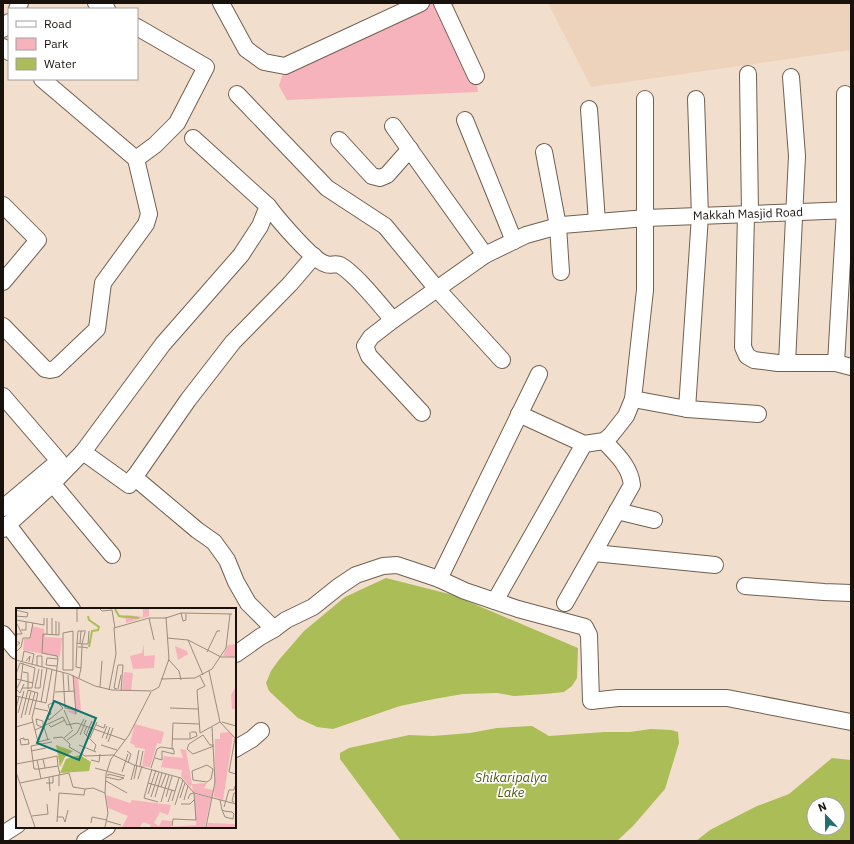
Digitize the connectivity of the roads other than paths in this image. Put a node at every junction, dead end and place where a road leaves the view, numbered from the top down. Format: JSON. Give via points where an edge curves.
{"nodes":[{"id":1,"x":96,"y":3,"type":"edge"},
{"id":2,"x":221,"y":3,"type":"edge"},
{"id":3,"x":421,"y":3,"type":"edge"},
{"id":4,"x":442,"y":3,"type":"edge"},
{"id":5,"x":105,"y":8,"type":"edge"},
{"id":6,"x":138,"y":27,"type":"edge"},
{"id":7,"x":748,"y":74,"type":"dead end"},
{"id":8,"x":476,"y":76,"type":"dead end"},
{"id":9,"x":791,"y":77,"type":"dead end"},
{"id":10,"x":43,"y":80,"type":"edge"},
{"id":11,"x":237,"y":94,"type":"dead end"},
{"id":12,"x":845,"y":94,"type":"dead end"},
{"id":13,"x":644,"y":99,"type":"dead end"},
{"id":14,"x":696,"y":99,"type":"dead end"},
{"id":15,"x":588,"y":109,"type":"dead end"},
{"id":16,"x":465,"y":120,"type":"dead end"},
{"id":17,"x":394,"y":126,"type":"dead end"},
{"id":18,"x":193,"y":138,"type":"dead end"},
{"id":19,"x":339,"y":140,"type":"dead end"},
{"id":20,"x":410,"y":149,"type":"junction"},
{"id":21,"x":544,"y":152,"type":"dead end"},
{"id":22,"x":136,"y":159,"type":"junction"},
{"id":23,"x":3,"y":205,"type":"edge"},
{"id":24,"x":268,"y":206,"type":"junction"},
{"id":25,"x":848,"y":210,"type":"edge"},
{"id":26,"x":795,"y":212,"type":"junction"},
{"id":27,"x":748,"y":214,"type":"junction"},
{"id":28,"x":700,"y":216,"type":"junction"},
{"id":29,"x":646,"y":218,"type":"junction"},
{"id":30,"x":598,"y":222,"type":"junction"},
{"id":31,"x":558,"y":226,"type":"junction"},
{"id":32,"x":514,"y":241,"type":"junction"},
{"id":33,"x":314,"y":256,"type":"junction"},
{"id":34,"x":485,"y":256,"type":"junction"},
{"id":35,"x":562,"y":272,"type":"dead end"},
{"id":36,"x":3,"y":282,"type":"edge"},
{"id":37,"x":437,"y":289,"type":"junction"},
{"id":38,"x":393,"y":320,"type":"junction"},
{"id":39,"x":3,"y":326,"type":"edge"},
{"id":40,"x":502,"y":360,"type":"dead end"},
{"id":41,"x":787,"y":363,"type":"junction"},
{"id":42,"x":844,"y":365,"type":"edge"},
{"id":43,"x":539,"y":374,"type":"dead end"},
{"id":44,"x":3,"y":390,"type":"edge"},
{"id":45,"x":3,"y":396,"type":"edge"},
{"id":46,"x":634,"y":399,"type":"junction"},
{"id":47,"x":687,"y":408,"type":"junction"},
{"id":48,"x":422,"y":413,"type":"dead end"},
{"id":49,"x":519,"y":414,"type":"junction"},
{"id":50,"x":758,"y":414,"type":"dead end"},
{"id":51,"x":604,"y":441,"type":"junction"},
{"id":52,"x":584,"y":444,"type":"junction"},
{"id":53,"x":83,"y":452,"type":"junction"},
{"id":54,"x":70,"y":464,"type":"junction"},
{"id":55,"x":53,"y":477,"type":"junction"},
{"id":56,"x":134,"y":477,"type":"junction"},
{"id":57,"x":3,"y":508,"type":"edge"},
{"id":58,"x":617,"y":511,"type":"junction"},
{"id":59,"x":654,"y":520,"type":"dead end"},
{"id":60,"x":6,"y":527,"type":"edge"},
{"id":61,"x":594,"y":553,"type":"junction"},
{"id":62,"x":112,"y":555,"type":"dead end"},
{"id":63,"x":715,"y":565,"type":"dead end"},
{"id":64,"x":439,"y":579,"type":"junction"},
{"id":65,"x":745,"y":586,"type":"dead end"},
{"id":66,"x":851,"y":593,"type":"edge"},
{"id":67,"x":495,"y":601,"type":"junction"},
{"id":68,"x":565,"y":603,"type":"dead end"},
{"id":69,"x":71,"y":608,"type":"edge"},
{"id":70,"x":274,"y":629,"type":"junction"},
{"id":71,"x":3,"y":634,"type":"edge"},
{"id":72,"x":16,"y":650,"type":"edge"},
{"id":73,"x":236,"y":654,"type":"dead end"},
{"id":74,"x":851,"y":722,"type":"edge"},
{"id":75,"x":261,"y":731,"type":"dead end"},
{"id":76,"x":236,"y":748,"type":"edge"},
{"id":77,"x":16,"y":826,"type":"edge"},
{"id":78,"x":105,"y":828,"type":"edge"},
{"id":79,"x":3,"y":834,"type":"edge"},
{"id":80,"x":85,"y":841,"type":"edge"}],
"edges":[{"from":1,"to":5,"type":"street"},
{"from":2,"to":3,"type":"street","via":[[246,49],[264,62],[285,66]]},
{"from":4,"to":8,"type":"street"},
{"from":6,"to":22,"type":"street","via":[[206,67],[177,123],[155,145]]},
{"from":7,"to":27,"type":"street"},
{"from":9,"to":26,"type":"street","via":[[797,156]]},
{"from":10,"to":22,"type":"street"},
{"from":11,"to":37,"type":"street","via":[[327,188],[385,226]]},
{"from":12,"to":25,"type":"street"},
{"from":13,"to":29,"type":"street"},
{"from":14,"to":28,"type":"street"},
{"from":15,"to":30,"type":"street"},
{"from":16,"to":32,"type":"street"},
{"from":17,"to":20,"type":"street"},
{"from":18,"to":24,"type":"street"},
{"from":19,"to":20,"type":"street","via":[[372,176],[380,178],[386,175]]},
{"from":20,"to":34,"type":"street"},
{"from":21,"to":31,"type":"street"},
{"from":22,"to":39,"type":"street","via":[[149,214],[146,224],[103,283],[97,329],[55,369],[50,370],[45,369]]},
{"from":23,"to":36,"type":"street","via":[[38,240]]},
{"from":24,"to":33,"type":"street"},
{"from":24,"to":53,"type":"street","via":[[260,226],[241,255],[163,344]]},
{"from":25,"to":26,"type":"street","name":"Makkah Masjid Road"},
{"from":25,"to":42,"type":"street"},
{"from":26,"to":27,"type":"street","name":"Makkah Masjid Road"},
{"from":26,"to":41,"type":"street"},
{"from":27,"to":28,"type":"street","name":"Makkah Masjid Road"},
{"from":27,"to":41,"type":"street","via":[[743,347],[747,356],[754,360]]},
{"from":28,"to":29,"type":"street","name":"Makkah Masjid Road"},
{"from":28,"to":47,"type":"street"},
{"from":29,"to":30,"type":"street","name":"Makkah Masjid Road"},
{"from":29,"to":46,"type":"street","via":[[645,290]]},
{"from":30,"to":31,"type":"street","name":"Makkah Masjid Road"},
{"from":31,"to":32,"type":"street","name":"Makkah Masjid Road"},
{"from":31,"to":35,"type":"street"},
{"from":32,"to":34,"type":"street","name":"Makkah Masjid Road"},
{"from":33,"to":38,"type":"street","via":[[325,264],[339,264]]},
{"from":33,"to":56,"type":"street","via":[[233,342]]},
{"from":34,"to":37,"type":"street","name":"Makkah Masjid Road"},
{"from":37,"to":38,"type":"street","name":"Makkah Masjid Road"},
{"from":37,"to":40,"type":"street"},
{"from":38,"to":48,"type":"street","name":"Makkah Masjid Road","via":[[371,337],[365,346],[369,356]]},
{"from":41,"to":42,"type":"street"},
{"from":43,"to":49,"type":"street"},
{"from":44,"to":54,"type":"street"},
{"from":45,"to":55,"type":"street","via":[[59,461]]},
{"from":46,"to":47,"type":"street"},
{"from":46,"to":51,"type":"street","via":[[626,416]]},
{"from":47,"to":50,"type":"street"},
{"from":49,"to":52,"type":"street"},
{"from":49,"to":64,"type":"street"},
{"from":51,"to":52,"type":"street"},
{"from":51,"to":58,"type":"street","via":[[624,462],[631,476],[632,485]]},
{"from":52,"to":67,"type":"street"},
{"from":53,"to":54,"type":"street"},
{"from":53,"to":56,"type":"street","via":[[129,485]]},
{"from":54,"to":55,"type":"street"},
{"from":55,"to":57,"type":"street"},
{"from":55,"to":60,"type":"street"},
{"from":55,"to":62,"type":"street"},
{"from":56,"to":70,"type":"street","via":[[214,542],[227,560],[248,603]]},
{"from":58,"to":59,"type":"street"},
{"from":58,"to":61,"type":"street"},
{"from":60,"to":69,"type":"street"},
{"from":61,"to":63,"type":"street"},
{"from":61,"to":68,"type":"street"},
{"from":64,"to":67,"type":"street"},
{"from":64,"to":70,"type":"street","via":[[397,565],[372,569],[356,575],[313,608],[286,620]]},
{"from":65,"to":66,"type":"street"},
{"from":67,"to":74,"type":"street","via":[[585,627],[589,635],[591,701],[618,698],[727,698]]},
{"from":70,"to":73,"type":"street"},
{"from":71,"to":72,"type":"street"},
{"from":75,"to":76,"type":"street"},
{"from":77,"to":79,"type":"street"},
{"from":78,"to":80,"type":"street"}]}
